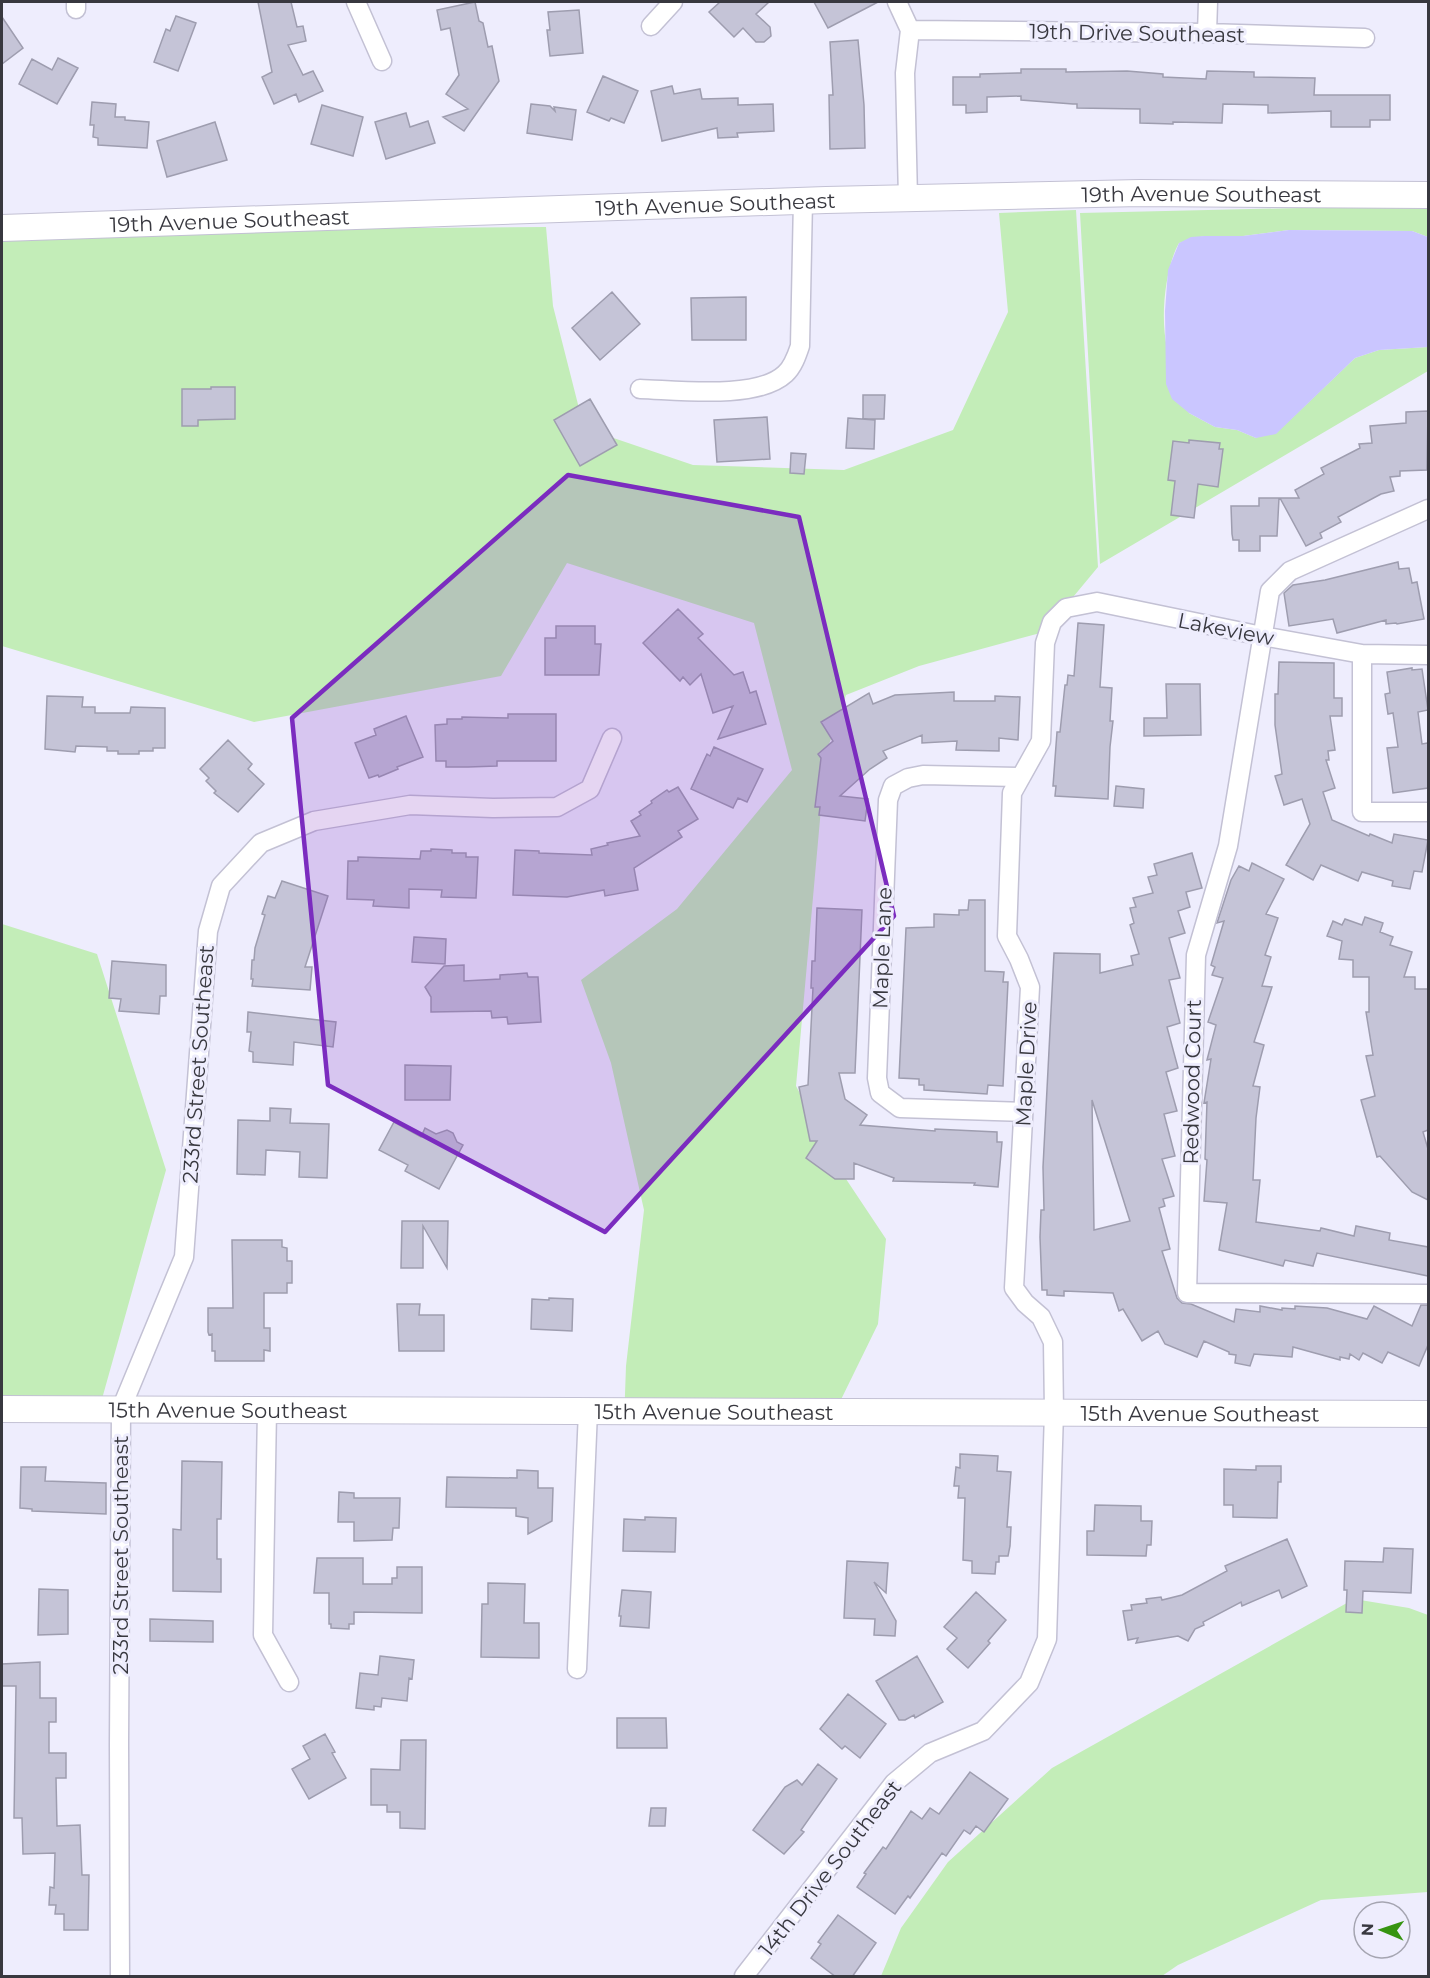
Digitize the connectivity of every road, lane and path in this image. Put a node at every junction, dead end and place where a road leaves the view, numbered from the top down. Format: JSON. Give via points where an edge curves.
{"nodes":[{"id":1,"x":356,"y":2,"type":"edge"},
{"id":2,"x":672,"y":2,"type":"edge"},
{"id":3,"x":897,"y":2,"type":"edge"},
{"id":4,"x":1208,"y":2,"type":"edge"},
{"id":5,"x":651,"y":26,"type":"dead end"},
{"id":6,"x":910,"y":30,"type":"junction"},
{"id":7,"x":1207,"y":33,"type":"junction"},
{"id":8,"x":1365,"y":38,"type":"dead end"},
{"id":9,"x":382,"y":61,"type":"dead end"},
{"id":10,"x":1428,"y":195,"type":"edge"},
{"id":11,"x":908,"y":198,"type":"junction"},
{"id":12,"x":803,"y":200,"type":"junction"},
{"id":13,"x":2,"y":228,"type":"edge"},
{"id":14,"x":640,"y":389,"type":"dead end"},
{"id":15,"x":1428,"y":508,"type":"edge"},
{"id":16,"x":1262,"y":636,"type":"junction"},
{"id":17,"x":1046,"y":643,"type":"joint"},
{"id":18,"x":1362,"y":654,"type":"junction"},
{"id":19,"x":1428,"y":655,"type":"edge"},
{"id":20,"x":612,"y":738,"type":"dead end"},
{"id":21,"x":1021,"y":777,"type":"junction"},
{"id":22,"x":1428,"y":812,"type":"edge"},
{"id":23,"x":1023,"y":1112,"type":"junction"},
{"id":24,"x":1428,"y":1294,"type":"edge"},
{"id":25,"x":2,"y":1409,"type":"edge"},
{"id":26,"x":121,"y":1409,"type":"junction"},
{"id":27,"x":267,"y":1410,"type":"junction"},
{"id":28,"x":588,"y":1411,"type":"junction"},
{"id":29,"x":1054,"y":1412,"type":"junction"},
{"id":30,"x":1428,"y":1414,"type":"edge"},
{"id":31,"x":577,"y":1669,"type":"dead end"},
{"id":32,"x":289,"y":1682,"type":"dead end"},
{"id":33,"x":983,"y":1731,"type":"joint"},
{"id":34,"x":120,"y":1977,"type":"edge"},
{"id":35,"x":744,"y":1977,"type":"edge"}],
"edges":[{"from":1,"to":9,"type":"street"},
{"from":2,"to":5,"type":"street"},
{"from":3,"to":6,"type":"street"},
{"from":4,"to":7,"type":"street"},
{"from":6,"to":7,"type":"street","name":"19th Drive Southeast"},
{"from":6,"to":11,"type":"street","via":[[905,73]]},
{"from":7,"to":8,"type":"street","name":"19th Drive Southeast"},
{"from":10,"to":11,"type":"street","name":"19th Avenue Southeast"},
{"from":11,"to":12,"type":"street","name":"19th Avenue Southeast"},
{"from":12,"to":13,"type":"street","name":"19th Avenue Southeast"},
{"from":12,"to":14,"type":"street","via":[[800,346],[785,374],[763,386],[742,391]]},
{"from":15,"to":16,"type":"street","via":[[1290,571],[1270,591]]},
{"from":16,"to":17,"type":"street","name":"Lakeview","via":[[1097,602],[1066,608],[1052,622]]},
{"from":16,"to":18,"type":"street","name":"Lakeview"},
{"from":16,"to":24,"type":"street","name":"Redwood Court","via":[[1228,846],[1196,955],[1187,1293]]},
{"from":17,"to":21,"type":"street","name":"Maple Drive","via":[[1041,741]]},
{"from":18,"to":19,"type":"street","name":"Lakeview"},
{"from":18,"to":22,"type":"street","via":[[1362,812]]},
{"from":20,"to":26,"type":"street","name":"233rd Street Southeast","via":[[590,789],[557,807],[410,806],[314,821],[261,843],[221,886],[208,931],[184,1257]]},
{"from":21,"to":23,"type":"street","name":"Maple Drive","via":[[1012,793],[1007,936],[1030,987]]},
{"from":21,"to":23,"type":"street","name":"Maple Lane","via":[[923,775],[893,786],[888,800],[877,1078],[880,1093],[900,1108]]},
{"from":23,"to":29,"type":"street","name":"Maple Drive","via":[[1014,1288],[1041,1317],[1053,1342]]},
{"from":25,"to":26,"type":"street","name":"15th Avenue Southeast"},
{"from":26,"to":27,"type":"street","name":"15th Avenue Southeast"},
{"from":26,"to":34,"type":"street","name":"233rd Street Southeast"},
{"from":27,"to":28,"type":"street","name":"15th Avenue Southeast"},
{"from":27,"to":32,"type":"street","via":[[263,1635]]},
{"from":28,"to":29,"type":"street","name":"15th Avenue Southeast"},
{"from":28,"to":31,"type":"street"},
{"from":29,"to":30,"type":"street","name":"15th Avenue Southeast"},
{"from":29,"to":33,"type":"street","name":"Maple Drive","via":[[1047,1639],[1029,1683]]},
{"from":33,"to":35,"type":"street","name":"14th Drive Southeast","via":[[930,1753],[894,1783]]}]}
